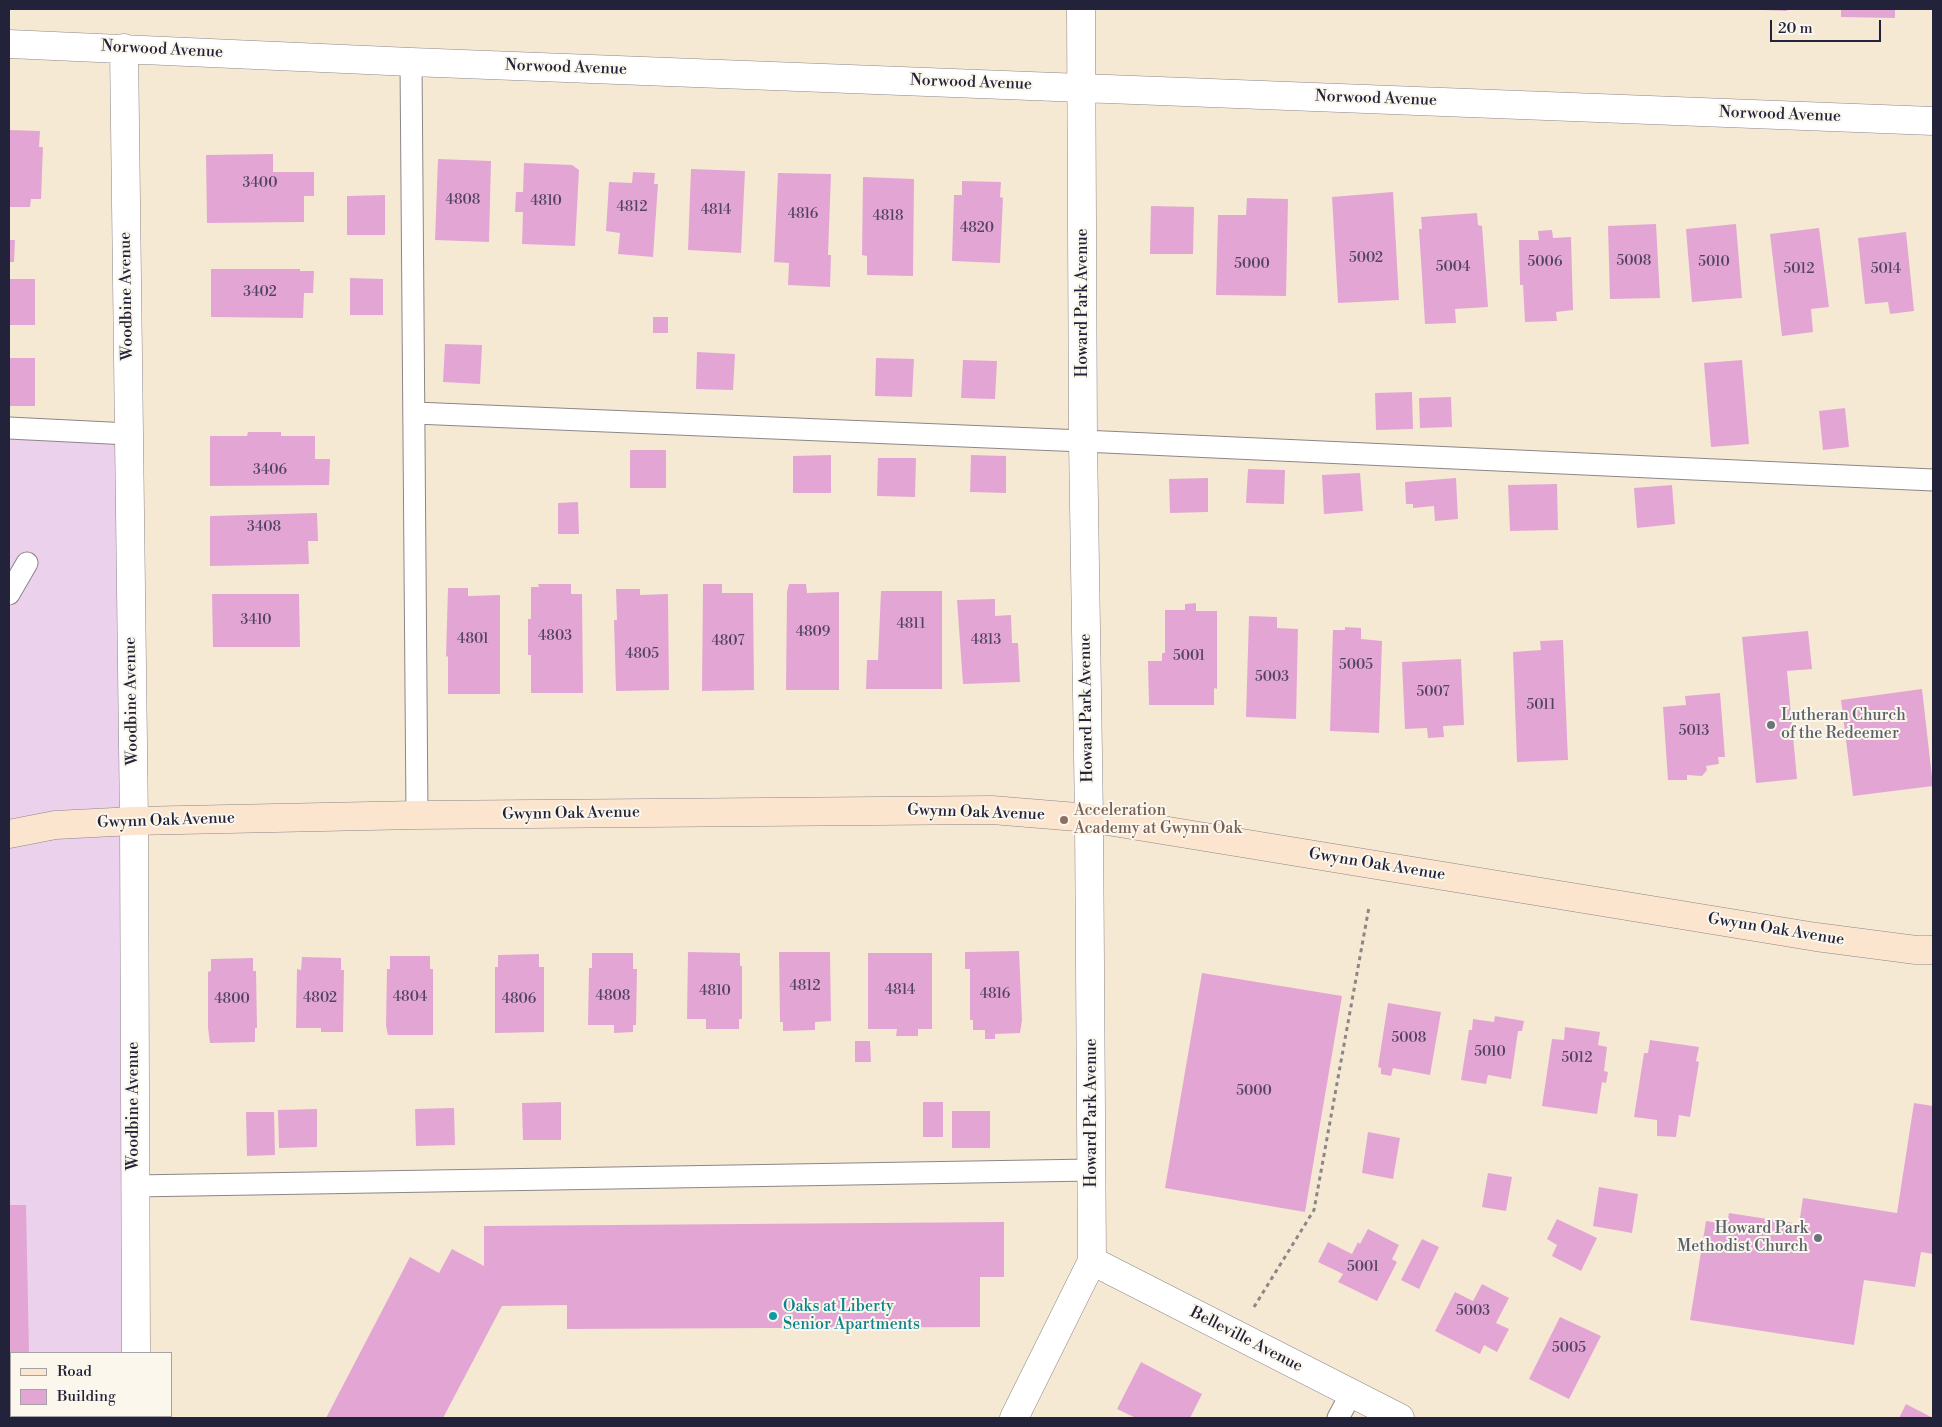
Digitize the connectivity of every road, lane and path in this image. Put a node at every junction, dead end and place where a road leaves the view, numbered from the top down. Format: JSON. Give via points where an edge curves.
{"nodes":[{"id":1,"x":1081,"y":9,"type":"edge"},
{"id":2,"x":9,"y":44,"type":"edge"},
{"id":3,"x":124,"y":48,"type":"junction"},
{"id":4,"x":411,"y":62,"type":"junction"},
{"id":5,"x":1082,"y":88,"type":"junction"},
{"id":6,"x":1933,"y":121,"type":"edge"},
{"id":7,"x":415,"y":414,"type":"junction"},
{"id":8,"x":9,"y":428,"type":"edge"},
{"id":9,"x":129,"y":434,"type":"junction"},
{"id":10,"x":1083,"y":441,"type":"junction"},
{"id":11,"x":1933,"y":480,"type":"edge"},
{"id":12,"x":27,"y":563,"type":"dead end"},
{"id":13,"x":9,"y":594,"type":"edge"},
{"id":14,"x":416,"y":815,"type":"junction"},
{"id":15,"x":1089,"y":818,"type":"junction"},
{"id":16,"x":134,"y":820,"type":"junction"},
{"id":17,"x":9,"y":834,"type":"edge"},
{"id":18,"x":1369,"y":907,"type":"dead end"},
{"id":19,"x":1933,"y":950,"type":"edge"},
{"id":20,"x":1092,"y":1170,"type":"junction"},
{"id":21,"x":134,"y":1186,"type":"junction"},
{"id":22,"x":1092,"y":1261,"type":"junction"},
{"id":23,"x":1239,"y":1336,"type":"junction"},
{"id":24,"x":136,"y":1352,"type":"edge"},
{"id":25,"x":1351,"y":1394,"type":"junction"},
{"id":26,"x":1014,"y":1418,"type":"edge"},
{"id":27,"x":1338,"y":1418,"type":"edge"},
{"id":28,"x":1400,"y":1418,"type":"edge"}],
"edges":[{"from":1,"to":5,"type":"street","name":"Howard Park Avenue"},
{"from":2,"to":3,"type":"street","name":"Norwood Avenue"},
{"from":3,"to":4,"type":"street","name":"Norwood Avenue"},
{"from":3,"to":9,"type":"street","name":"Woodbine Avenue"},
{"from":4,"to":5,"type":"street","name":"Norwood Avenue"},
{"from":4,"to":7,"type":"lane"},
{"from":5,"to":6,"type":"street","name":"Norwood Avenue"},
{"from":5,"to":10,"type":"street","name":"Howard Park Avenue"},
{"from":7,"to":10,"type":"lane"},
{"from":7,"to":14,"type":"lane"},
{"from":8,"to":9,"type":"lane"},
{"from":9,"to":16,"type":"street","name":"Woodbine Avenue"},
{"from":10,"to":11,"type":"lane"},
{"from":10,"to":15,"type":"street","name":"Howard Park Avenue"},
{"from":12,"to":13,"type":"lane"},
{"from":14,"to":15,"type":"main road","name":"Gwynn Oak Avenue","via":[[992,810]]},
{"from":14,"to":16,"type":"main road","name":"Gwynn Oak Avenue"},
{"from":15,"to":19,"type":"main road","name":"Gwynn Oak Avenue","via":[[1816,937]]},
{"from":15,"to":20,"type":"street","name":"Howard Park Avenue"},
{"from":16,"to":17,"type":"main road","name":"Gwynn Oak Avenue","via":[[55,826]]},
{"from":16,"to":21,"type":"street","name":"Woodbine Avenue"},
{"from":18,"to":23,"type":"path","via":[[1314,1210]]},
{"from":20,"to":21,"type":"lane"},
{"from":20,"to":22,"type":"street","name":"Howard Park Avenue"},
{"from":21,"to":24,"type":"street","name":"Woodbine Avenue"},
{"from":22,"to":23,"type":"street","name":"Belleville Avenue"},
{"from":22,"to":26,"type":"street","name":"Howard Park Avenue"},
{"from":23,"to":25,"type":"street","name":"Belleville Avenue"},
{"from":25,"to":27,"type":"lane"},
{"from":25,"to":28,"type":"street","name":"Belleville Avenue"}]}
